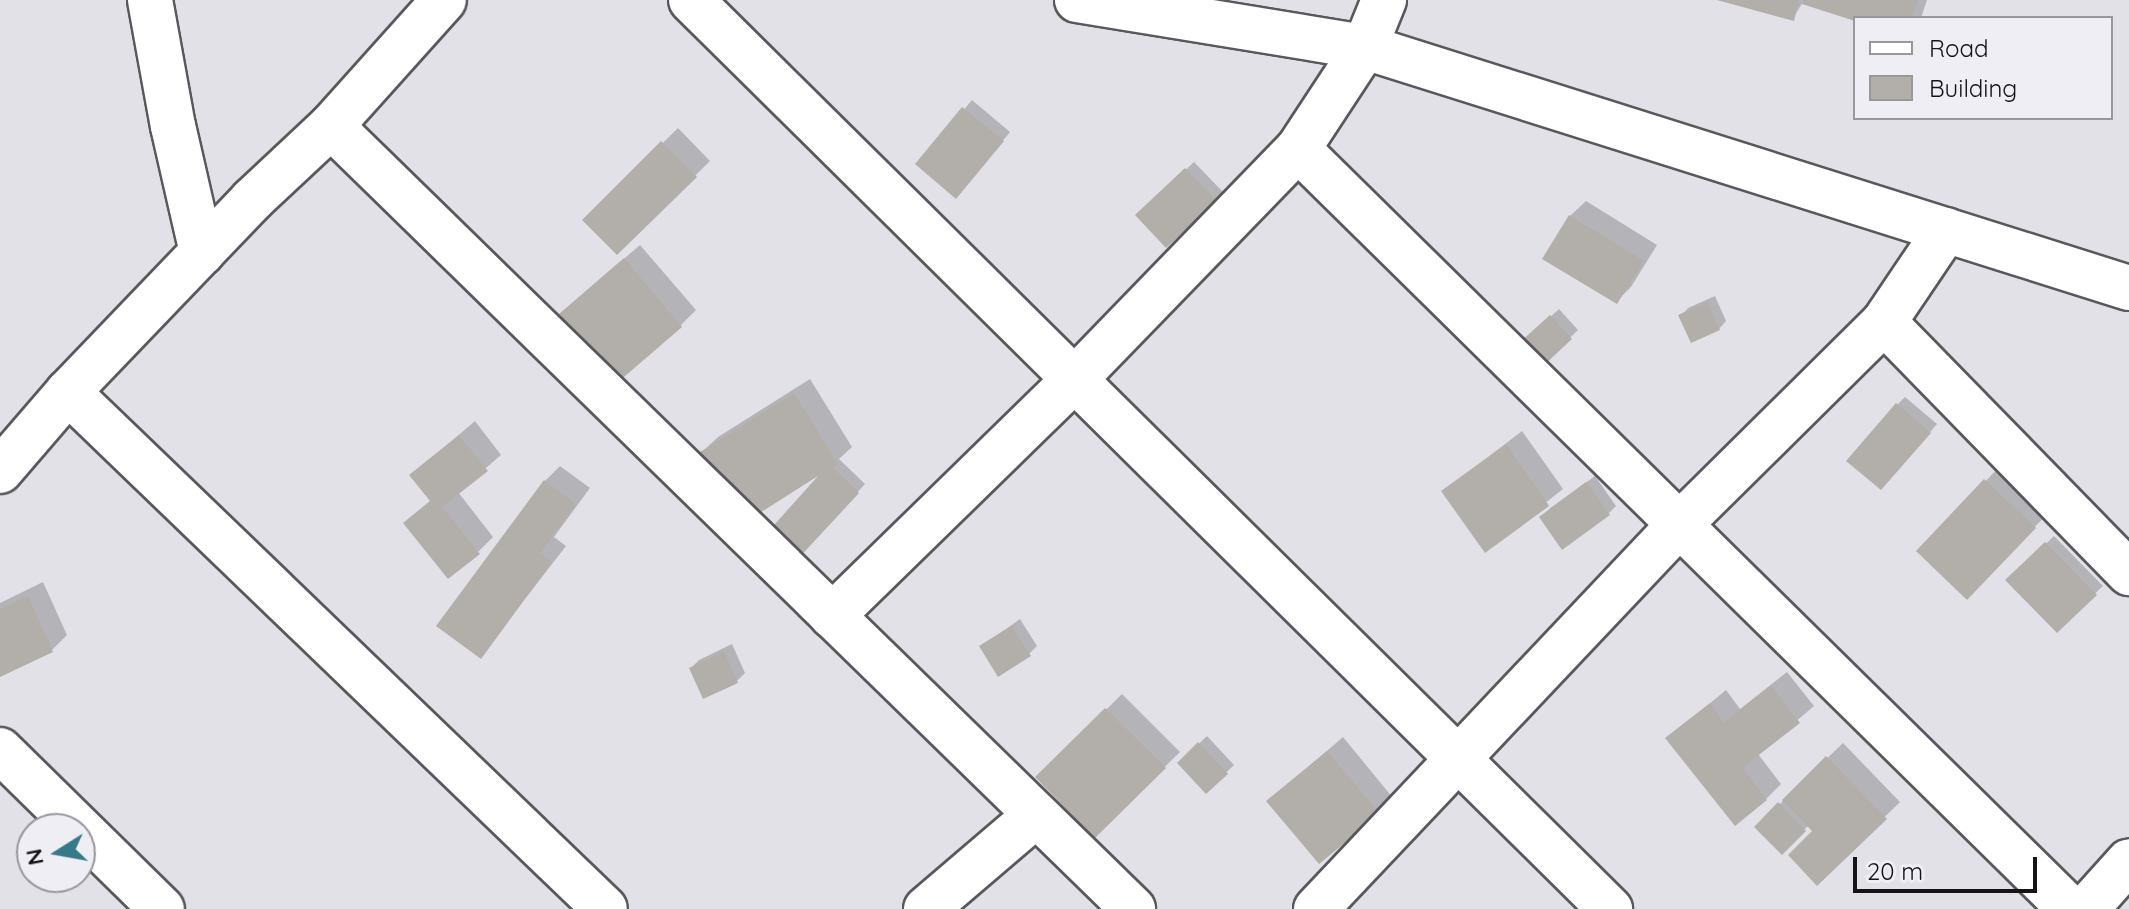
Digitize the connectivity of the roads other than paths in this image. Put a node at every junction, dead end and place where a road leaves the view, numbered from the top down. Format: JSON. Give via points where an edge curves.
{"nodes":[{"id":1,"x":150,"y":0,"type":"edge"},
{"id":2,"x":444,"y":0,"type":"edge"},
{"id":3,"x":691,"y":0,"type":"edge"},
{"id":4,"x":1077,"y":0,"type":"edge"},
{"id":5,"x":1384,"y":0,"type":"edge"},
{"id":6,"x":1365,"y":47,"type":"junction"},
{"id":7,"x":331,"y":126,"type":"junction"},
{"id":8,"x":1298,"y":149,"type":"junction"},
{"id":9,"x":1946,"y":230,"type":"junction"},
{"id":10,"x":202,"y":253,"type":"junction"},
{"id":11,"x":2129,"y":288,"type":"edge"},
{"id":12,"x":1884,"y":322,"type":"junction"},
{"id":13,"x":1075,"y":379,"type":"junction"},
{"id":14,"x":68,"y":392,"type":"junction"},
{"id":15,"x":0,"y":471,"type":"edge"},
{"id":16,"x":1680,"y":524,"type":"junction"},
{"id":17,"x":2129,"y":573,"type":"edge"},
{"id":18,"x":832,"y":616,"type":"junction"},
{"id":19,"x":0,"y":750,"type":"edge"},
{"id":20,"x":1459,"y":759,"type":"junction"},
{"id":21,"x":1036,"y":815,"type":"junction"},
{"id":22,"x":2129,"y":861,"type":"edge"},
{"id":23,"x":576,"y":900,"type":"edge"},
{"id":24,"x":162,"y":909,"type":"edge"},
{"id":25,"x":926,"y":909,"type":"edge"},
{"id":26,"x":1133,"y":909,"type":"edge"},
{"id":27,"x":1316,"y":909,"type":"edge"},
{"id":28,"x":1610,"y":909,"type":"edge"},
{"id":29,"x":2070,"y":909,"type":"edge"},
{"id":30,"x":2086,"y":909,"type":"edge"}],
"edges":[{"from":1,"to":10,"type":"street"},
{"from":2,"to":7,"type":"street"},
{"from":3,"to":13,"type":"street"},
{"from":4,"to":6,"type":"street"},
{"from":5,"to":6,"type":"street"},
{"from":6,"to":8,"type":"street"},
{"from":6,"to":9,"type":"street"},
{"from":7,"to":10,"type":"street"},
{"from":7,"to":18,"type":"street"},
{"from":8,"to":13,"type":"street"},
{"from":8,"to":16,"type":"street"},
{"from":9,"to":11,"type":"street"},
{"from":9,"to":12,"type":"street"},
{"from":10,"to":14,"type":"street"},
{"from":12,"to":16,"type":"street"},
{"from":12,"to":17,"type":"street"},
{"from":13,"to":18,"type":"street"},
{"from":13,"to":20,"type":"street"},
{"from":14,"to":15,"type":"street"},
{"from":14,"to":23,"type":"street"},
{"from":16,"to":20,"type":"street"},
{"from":16,"to":29,"type":"street"},
{"from":18,"to":21,"type":"street"},
{"from":19,"to":24,"type":"street"},
{"from":20,"to":27,"type":"street"},
{"from":20,"to":28,"type":"street"},
{"from":21,"to":25,"type":"street"},
{"from":21,"to":26,"type":"street"},
{"from":22,"to":30,"type":"street"}]}
